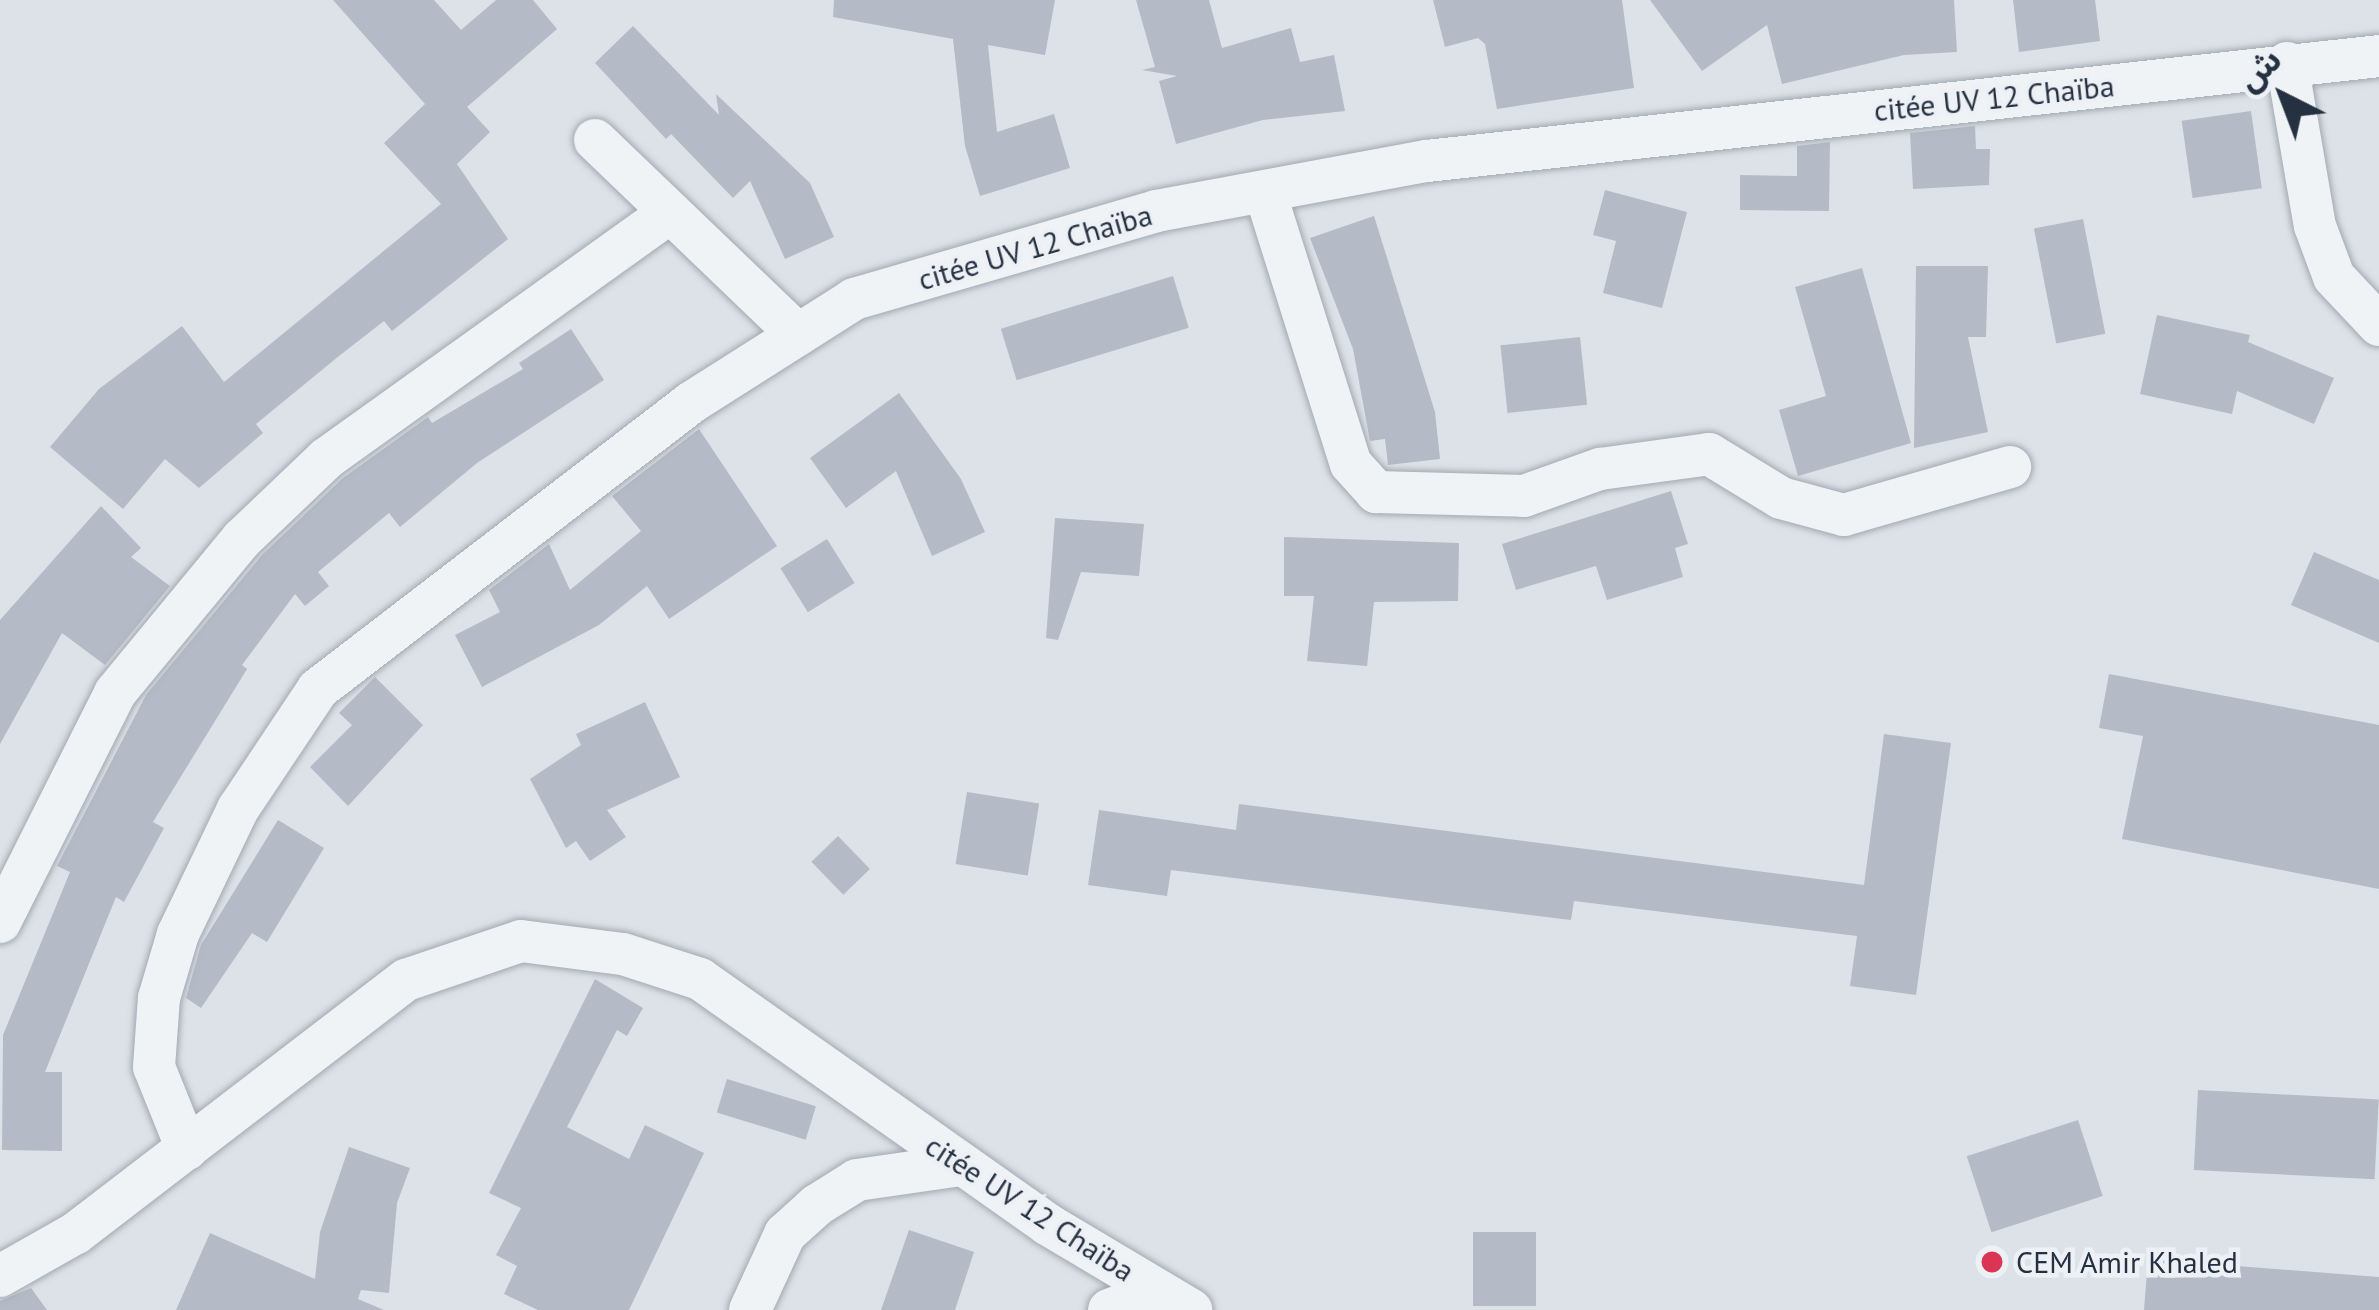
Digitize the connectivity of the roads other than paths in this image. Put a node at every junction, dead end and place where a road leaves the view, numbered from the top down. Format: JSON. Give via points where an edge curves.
{"nodes":[{"id":1,"x":2379,"y":56,"type":"edge"},
{"id":2,"x":2287,"y":63,"type":"junction"},
{"id":3,"x":595,"y":140,"type":"dead end"},
{"id":4,"x":1265,"y":193,"type":"junction"},
{"id":5,"x":670,"y":212,"type":"junction"},
{"id":6,"x":2379,"y":325,"type":"edge"},
{"id":7,"x":798,"y":335,"type":"junction"},
{"id":8,"x":2010,"y":467,"type":"dead end"},
{"id":9,"x":0,"y":922,"type":"edge"},
{"id":10,"x":188,"y":1149,"type":"junction"},
{"id":11,"x":962,"y":1165,"type":"junction"},
{"id":12,"x":0,"y":1276,"type":"edge"},
{"id":13,"x":1175,"y":1301,"type":"edge"},
{"id":14,"x":749,"y":1310,"type":"edge"},
{"id":15,"x":1109,"y":1310,"type":"edge"}],
"edges":[{"from":1,"to":2,"type":"street","name":"citée UV 12 Chaïba"},
{"from":2,"to":4,"type":"street","name":"citée UV 12 Chaïba","via":[[1427,161]]},
{"from":2,"to":6,"type":"street","via":[[2315,226],[2334,277]]},
{"from":3,"to":5,"type":"street"},
{"from":4,"to":7,"type":"street","name":"citée UV 12 Chaïba","via":[[1156,211],[854,299]]},
{"from":4,"to":8,"type":"street","via":[[1351,464],[1376,492],[1524,496],[1600,469],[1709,454],[1781,498],[1844,514]]},
{"from":5,"to":7,"type":"street"},
{"from":5,"to":9,"type":"street","via":[[327,458],[242,538],[115,693]]},
{"from":7,"to":10,"type":"street","name":"citée UV 12 Chaïba","via":[[692,402],[318,689],[238,809],[178,934],[158,998],[154,1067]]},
{"from":10,"to":11,"type":"street","name":"citée UV 12 Chaïba","via":[[406,980],[521,941],[623,954],[700,979]]},
{"from":10,"to":12,"type":"street","name":"citée UV 12 Chaïba","via":[[76,1233]]},
{"from":11,"to":13,"type":"street","name":"citée UV 12 Chaïba"},
{"from":11,"to":14,"type":"street","via":[[857,1180],[817,1205],[784,1234]]},
{"from":13,"to":15,"type":"street"}]}
